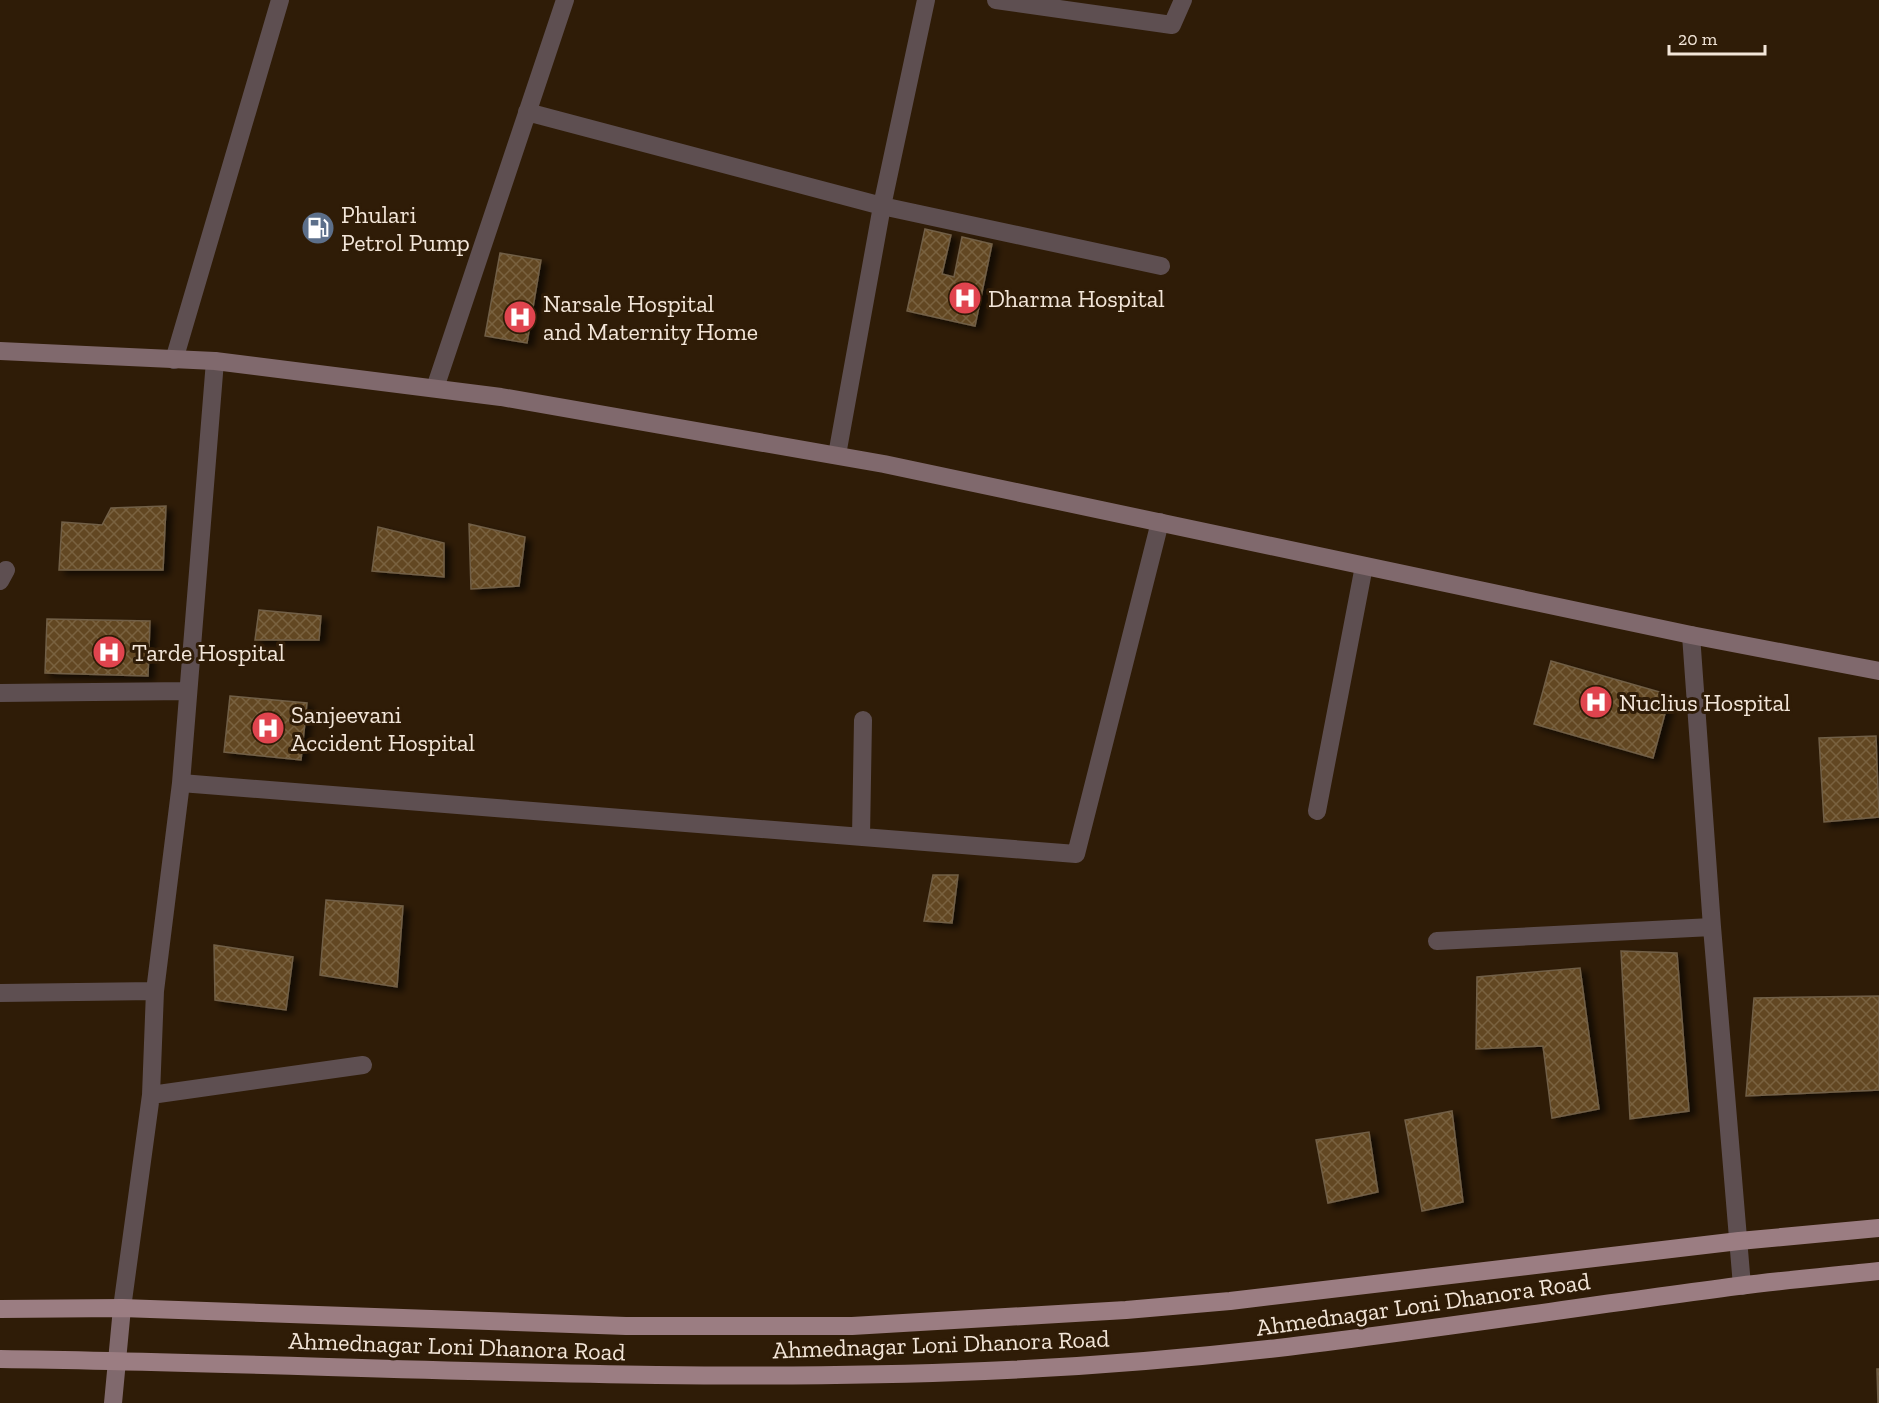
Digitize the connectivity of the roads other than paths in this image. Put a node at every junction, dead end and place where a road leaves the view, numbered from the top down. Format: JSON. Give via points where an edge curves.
{"nodes":[{"id":1,"x":280,"y":0,"type":"edge"},
{"id":2,"x":565,"y":0,"type":"edge"},
{"id":3,"x":926,"y":0,"type":"edge"},
{"id":4,"x":996,"y":0,"type":"edge"},
{"id":5,"x":1183,"y":0,"type":"edge"},
{"id":6,"x":527,"y":112,"type":"junction"},
{"id":7,"x":882,"y":206,"type":"junction"},
{"id":8,"x":1161,"y":266,"type":"dead end"},
{"id":9,"x":0,"y":351,"type":"edge"},
{"id":10,"x":174,"y":360,"type":"junction"},
{"id":11,"x":215,"y":361,"type":"junction"},
{"id":12,"x":435,"y":388,"type":"junction"},
{"id":13,"x":837,"y":455,"type":"junction"},
{"id":14,"x":1160,"y":522,"type":"junction"},
{"id":15,"x":1364,"y":566,"type":"junction"},
{"id":16,"x":1691,"y":635,"type":"junction"},
{"id":17,"x":1879,"y":671,"type":"edge"},
{"id":18,"x":188,"y":691,"type":"junction"},
{"id":19,"x":0,"y":693,"type":"edge"},
{"id":20,"x":863,"y":720,"type":"dead end"},
{"id":21,"x":181,"y":783,"type":"junction"},
{"id":22,"x":1317,"y":811,"type":"dead end"},
{"id":23,"x":861,"y":837,"type":"junction"},
{"id":24,"x":1712,"y":927,"type":"junction"},
{"id":25,"x":1437,"y":940,"type":"dead end"},
{"id":26,"x":155,"y":991,"type":"junction"},
{"id":27,"x":0,"y":993,"type":"edge"},
{"id":28,"x":363,"y":1065,"type":"dead end"},
{"id":29,"x":151,"y":1095,"type":"junction"},
{"id":30,"x":1879,"y":1228,"type":"edge"},
{"id":31,"x":1739,"y":1241,"type":"junction"},
{"id":32,"x":1879,"y":1271,"type":"edge"},
{"id":33,"x":1742,"y":1286,"type":"junction"},
{"id":34,"x":122,"y":1308,"type":"junction"},
{"id":35,"x":0,"y":1309,"type":"edge"},
{"id":36,"x":0,"y":1359,"type":"edge"},
{"id":37,"x":117,"y":1360,"type":"junction"},
{"id":38,"x":113,"y":1403,"type":"edge"}],
"edges":[{"from":1,"to":10,"type":"street"},
{"from":2,"to":6,"type":"street"},
{"from":3,"to":7,"type":"street"},
{"from":4,"to":5,"type":"street","via":[[1172,24]]},
{"from":6,"to":7,"type":"street"},
{"from":6,"to":12,"type":"street"},
{"from":7,"to":8,"type":"street"},
{"from":7,"to":13,"type":"street"},
{"from":9,"to":10,"type":"street"},
{"from":10,"to":11,"type":"street"},
{"from":11,"to":12,"type":"street"},
{"from":11,"to":18,"type":"street"},
{"from":12,"to":13,"type":"street"},
{"from":13,"to":14,"type":"street"},
{"from":14,"to":15,"type":"street"},
{"from":14,"to":23,"type":"street","via":[[1076,854]]},
{"from":15,"to":16,"type":"street"},
{"from":15,"to":22,"type":"street"},
{"from":16,"to":17,"type":"street"},
{"from":16,"to":24,"type":"street"},
{"from":18,"to":19,"type":"street"},
{"from":18,"to":21,"type":"street"},
{"from":20,"to":23,"type":"street"},
{"from":21,"to":23,"type":"street"},
{"from":21,"to":26,"type":"street"},
{"from":24,"to":25,"type":"street"},
{"from":24,"to":31,"type":"street"},
{"from":26,"to":27,"type":"street"},
{"from":26,"to":29,"type":"street"},
{"from":28,"to":29,"type":"street"},
{"from":29,"to":34,"type":"street"},
{"from":30,"to":31,"type":"main road","name":"Ahmednagar Loni Dhanora Road"},
{"from":31,"to":33,"type":"street"},
{"from":31,"to":34,"type":"main road","name":"Ahmednagar Loni Dhanora Road","via":[[1230,1301],[852,1326],[626,1326]]},
{"from":32,"to":33,"type":"main road","name":"Ahmednagar Loni Dhanora Road"},
{"from":33,"to":37,"type":"main road","name":"Ahmednagar Loni Dhanora Road","via":[[1282,1348],[988,1371],[623,1375]]},
{"from":34,"to":35,"type":"main road","name":"Ahmednagar Loni Dhanora Road"},
{"from":34,"to":37,"type":"street"},
{"from":36,"to":37,"type":"main road","name":"Ahmednagar Loni Dhanora Road"},
{"from":37,"to":38,"type":"street"}]}
